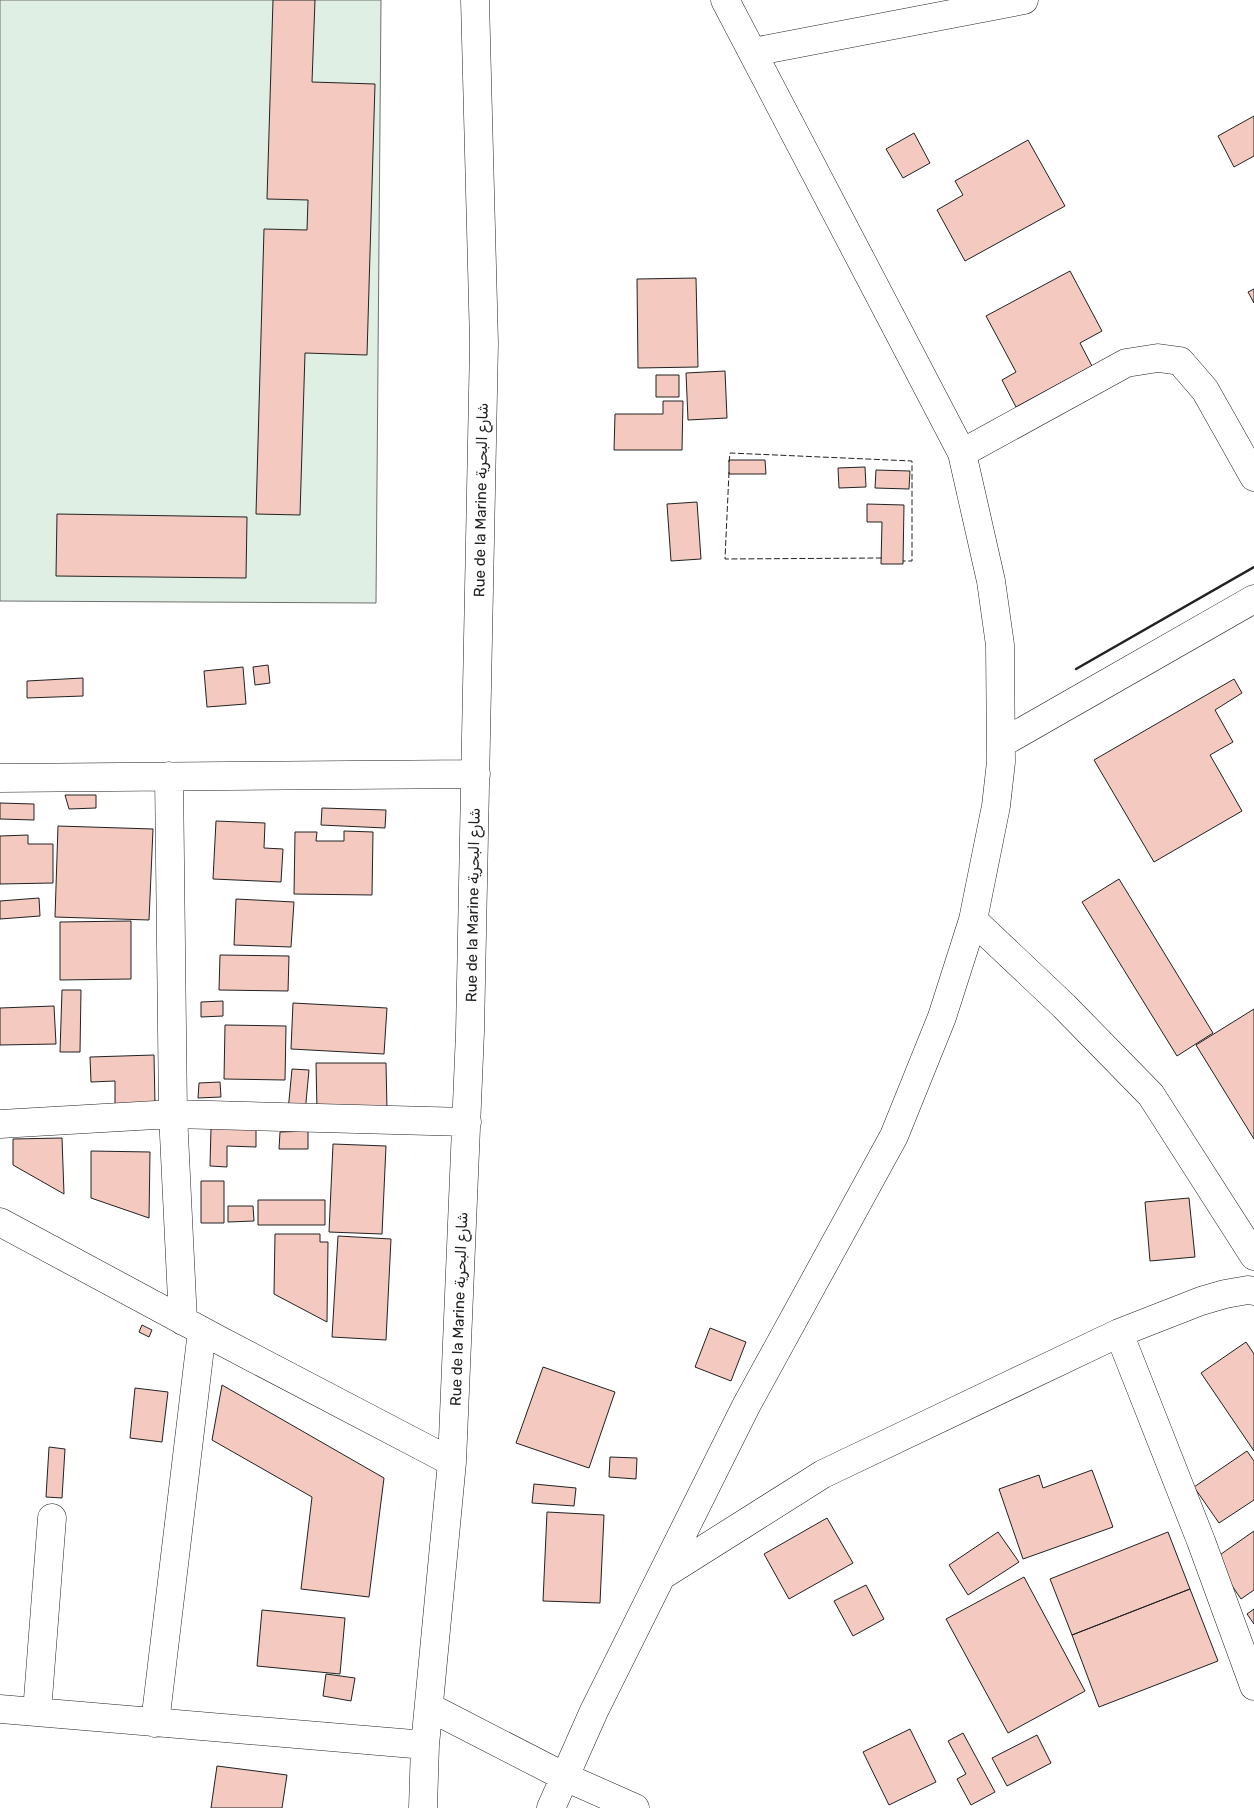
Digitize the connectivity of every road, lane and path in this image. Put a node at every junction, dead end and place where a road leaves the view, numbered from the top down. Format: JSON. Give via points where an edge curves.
{"nodes":[{"id":1,"x":475,"y":0,"type":"edge"},
{"id":2,"x":725,"y":0,"type":"edge"},
{"id":3,"x":1024,"y":0,"type":"edge"},
{"id":4,"x":753,"y":52,"type":"junction"},
{"id":5,"x":962,"y":453,"type":"junction"},
{"id":6,"x":1254,"y":477,"type":"edge"},
{"id":7,"x":1254,"y":599,"type":"edge"},
{"id":8,"x":1002,"y":743,"type":"junction"},
{"id":9,"x":476,"y":774,"type":"junction"},
{"id":10,"x":169,"y":776,"type":"junction"},
{"id":11,"x":0,"y":778,"type":"edge"},
{"id":12,"x":973,"y":920,"type":"junction"},
{"id":13,"x":173,"y":1114,"type":"junction"},
{"id":14,"x":467,"y":1122,"type":"junction"},
{"id":15,"x":0,"y":1124,"type":"edge"},
{"id":16,"x":0,"y":1222,"type":"edge"},
{"id":17,"x":1254,"y":1256,"type":"edge"},
{"id":18,"x":1254,"y":1291,"type":"edge"},
{"id":19,"x":192,"y":1326,"type":"junction"},
{"id":20,"x":1119,"y":1333,"type":"junction"},
{"id":21,"x":452,"y":1462,"type":"junction"},
{"id":22,"x":52,"y":1518,"type":"dead end"},
{"id":23,"x":664,"y":1575,"type":"junction"},
{"id":24,"x":1254,"y":1686,"type":"edge"},
{"id":25,"x":429,"y":1707,"type":"junction"},
{"id":26,"x":0,"y":1709,"type":"edge"},
{"id":27,"x":37,"y":1712,"type":"junction"},
{"id":28,"x":155,"y":1723,"type":"junction"},
{"id":29,"x":425,"y":1745,"type":"junction"},
{"id":30,"x":565,"y":1777,"type":"junction"},
{"id":31,"x":423,"y":1808,"type":"edge"},
{"id":32,"x":551,"y":1808,"type":"edge"},
{"id":33,"x":636,"y":1808,"type":"edge"}],
"edges":[{"from":1,"to":9,"type":"street","name":"Rue de la Marine شارع البحرية","via":[[484,343]]},
{"from":2,"to":4,"type":"street"},
{"from":3,"to":4,"type":"street"},
{"from":4,"to":5,"type":"street"},
{"from":5,"to":6,"type":"street","via":[[1126,363],[1158,358],[1180,361],[1205,390]]},
{"from":5,"to":8,"type":"street","via":[[991,581],[1000,645]]},
{"from":7,"to":8,"type":"street"},
{"from":8,"to":12,"type":"street","via":[[996,806]]},
{"from":9,"to":10,"type":"street"},
{"from":9,"to":14,"type":"street","name":"Rue de la Marine شارع البحرية"},
{"from":10,"to":11,"type":"street"},
{"from":10,"to":13,"type":"street"},
{"from":12,"to":17,"type":"street","via":[[1151,1095]]},
{"from":12,"to":23,"type":"street","via":[[942,1017],[894,1136],[746,1406]]},
{"from":13,"to":14,"type":"street"},
{"from":13,"to":15,"type":"street"},
{"from":13,"to":19,"type":"street"},
{"from":14,"to":21,"type":"street","name":"Rue de la Marine شارع البحرية"},
{"from":16,"to":19,"type":"street"},
{"from":18,"to":20,"type":"street","via":[[1201,1300]]},
{"from":19,"to":21,"type":"street"},
{"from":19,"to":28,"type":"street"},
{"from":20,"to":23,"type":"street","via":[[823,1474]]},
{"from":20,"to":24,"type":"street"},
{"from":21,"to":25,"type":"street","name":"Rue de la Marine شارع البحرية"},
{"from":22,"to":27,"type":"street"},
{"from":23,"to":30,"type":"street","via":[[594,1711]]},
{"from":25,"to":29,"type":"street","name":"Rue de la Marine شارع البحرية"},
{"from":25,"to":30,"type":"street"},
{"from":26,"to":27,"type":"street"},
{"from":27,"to":28,"type":"street"},
{"from":28,"to":29,"type":"street"},
{"from":29,"to":31,"type":"street","name":"Rue de la Marine شارع البحرية"},
{"from":30,"to":32,"type":"street"},
{"from":30,"to":33,"type":"street"}]}
